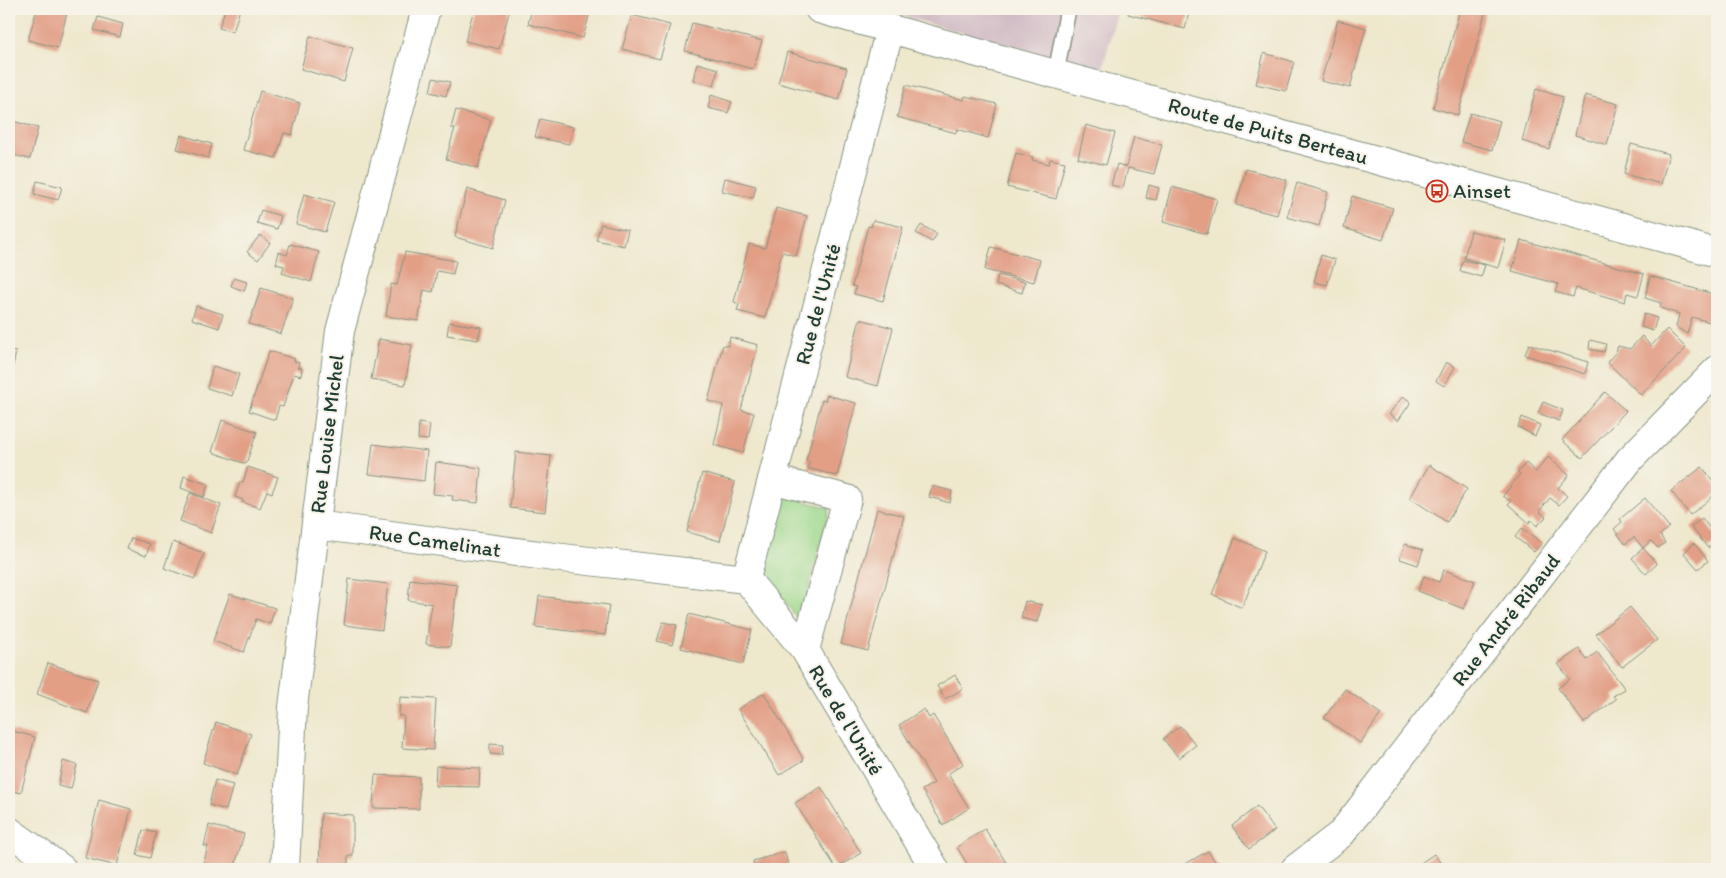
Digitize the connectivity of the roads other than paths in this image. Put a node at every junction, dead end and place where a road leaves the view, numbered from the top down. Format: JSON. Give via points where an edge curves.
{"nodes":[{"id":1,"x":426,"y":9,"type":"edge"},
{"id":2,"x":819,"y":9,"type":"edge"},
{"id":3,"x":1068,"y":9,"type":"edge"},
{"id":4,"x":890,"y":29,"type":"junction"},
{"id":5,"x":1056,"y":74,"type":"junction"},
{"id":6,"x":1717,"y":253,"type":"edge"},
{"id":7,"x":1717,"y":370,"type":"edge"},
{"id":8,"x":772,"y":479,"type":"junction"},
{"id":9,"x":316,"y":525,"type":"junction"},
{"id":10,"x":746,"y":579,"type":"junction"},
{"id":11,"x":805,"y":650,"type":"junction"},
{"id":12,"x":9,"y":831,"type":"edge"},
{"id":13,"x":62,"y":869,"type":"edge"},
{"id":14,"x":285,"y":869,"type":"edge"},
{"id":15,"x":935,"y":869,"type":"edge"},
{"id":16,"x":1295,"y":869,"type":"edge"}],
"edges":[{"from":1,"to":9,"type":"street","name":"Rue Louise Michel","via":[[340,330]]},
{"from":2,"to":4,"type":"street","name":"Route de Puits Berteau"},
{"from":3,"to":5,"type":"lane"},
{"from":4,"to":5,"type":"street","name":"Route de Puits Berteau"},
{"from":4,"to":8,"type":"street","name":"Rue de l'Unité"},
{"from":5,"to":6,"type":"street","name":"Route de Puits Berteau"},
{"from":7,"to":16,"type":"street","name":"Rue André Ribaud","via":[[1630,459],[1341,834]]},
{"from":8,"to":10,"type":"street","name":"Rue de l'Unité"},
{"from":8,"to":11,"type":"street","via":[[847,499]]},
{"from":9,"to":10,"type":"street","name":"Rue Camelinat"},
{"from":9,"to":14,"type":"street","name":"Rue Louise Michel","via":[[293,707]]},
{"from":10,"to":11,"type":"street","name":"Rue de l'Unité"},
{"from":11,"to":15,"type":"street","name":"Rue de l'Unité"},
{"from":12,"to":13,"type":"street"}]}
